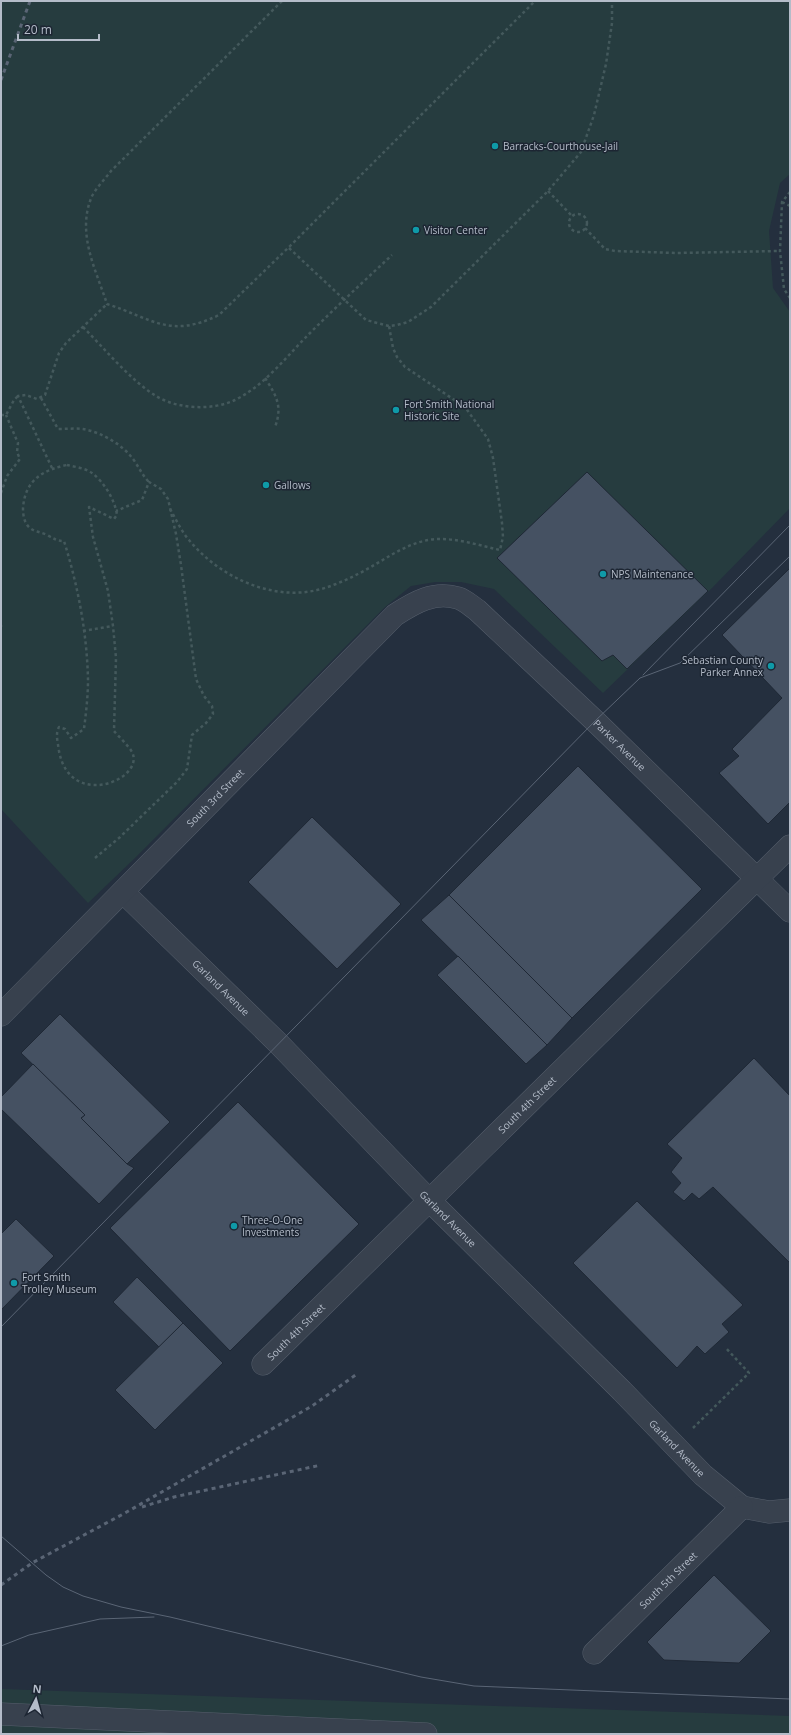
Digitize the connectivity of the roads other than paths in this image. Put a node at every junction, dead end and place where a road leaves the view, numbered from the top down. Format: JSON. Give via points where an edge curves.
{"nodes":[{"id":1,"x":438,"y":595,"type":"joint"},
{"id":2,"x":790,"y":846,"type":"edge"},
{"id":3,"x":757,"y":878,"type":"junction"},
{"id":4,"x":123,"y":892,"type":"junction"},
{"id":5,"x":790,"y":911,"type":"edge"},
{"id":6,"x":1,"y":1015,"type":"edge"},
{"id":7,"x":430,"y":1200,"type":"junction"},
{"id":8,"x":263,"y":1364,"type":"dead end"},
{"id":9,"x":742,"y":1507,"type":"junction"},
{"id":10,"x":790,"y":1510,"type":"edge"},
{"id":11,"x":594,"y":1653,"type":"dead end"},
{"id":12,"x":1,"y":1714,"type":"edge"},
{"id":13,"x":426,"y":1734,"type":"edge"}],
"edges":[{"from":1,"to":3,"type":"street","name":"Parker Avenue","via":[[459,598],[477,610]]},
{"from":1,"to":4,"type":"street","name":"South 3rd Street","via":[[417,601],[395,615]]},
{"from":2,"to":3,"type":"street","name":"South 4th Street"},
{"from":3,"to":5,"type":"street","name":"Parker Avenue"},
{"from":3,"to":7,"type":"street","name":"South 4th Street"},
{"from":4,"to":6,"type":"street","name":"South 3rd Street"},
{"from":4,"to":7,"type":"street","name":"Garland Avenue","via":[[278,1043]]},
{"from":7,"to":8,"type":"street","name":"South 4th Street"},
{"from":7,"to":9,"type":"street","name":"Garland Avenue","via":[[703,1475]]},
{"from":9,"to":10,"type":"street","name":"Garland Avenue","via":[[769,1512]]},
{"from":9,"to":11,"type":"street","name":"South 5th Street"},
{"from":12,"to":13,"type":"street"}]}
